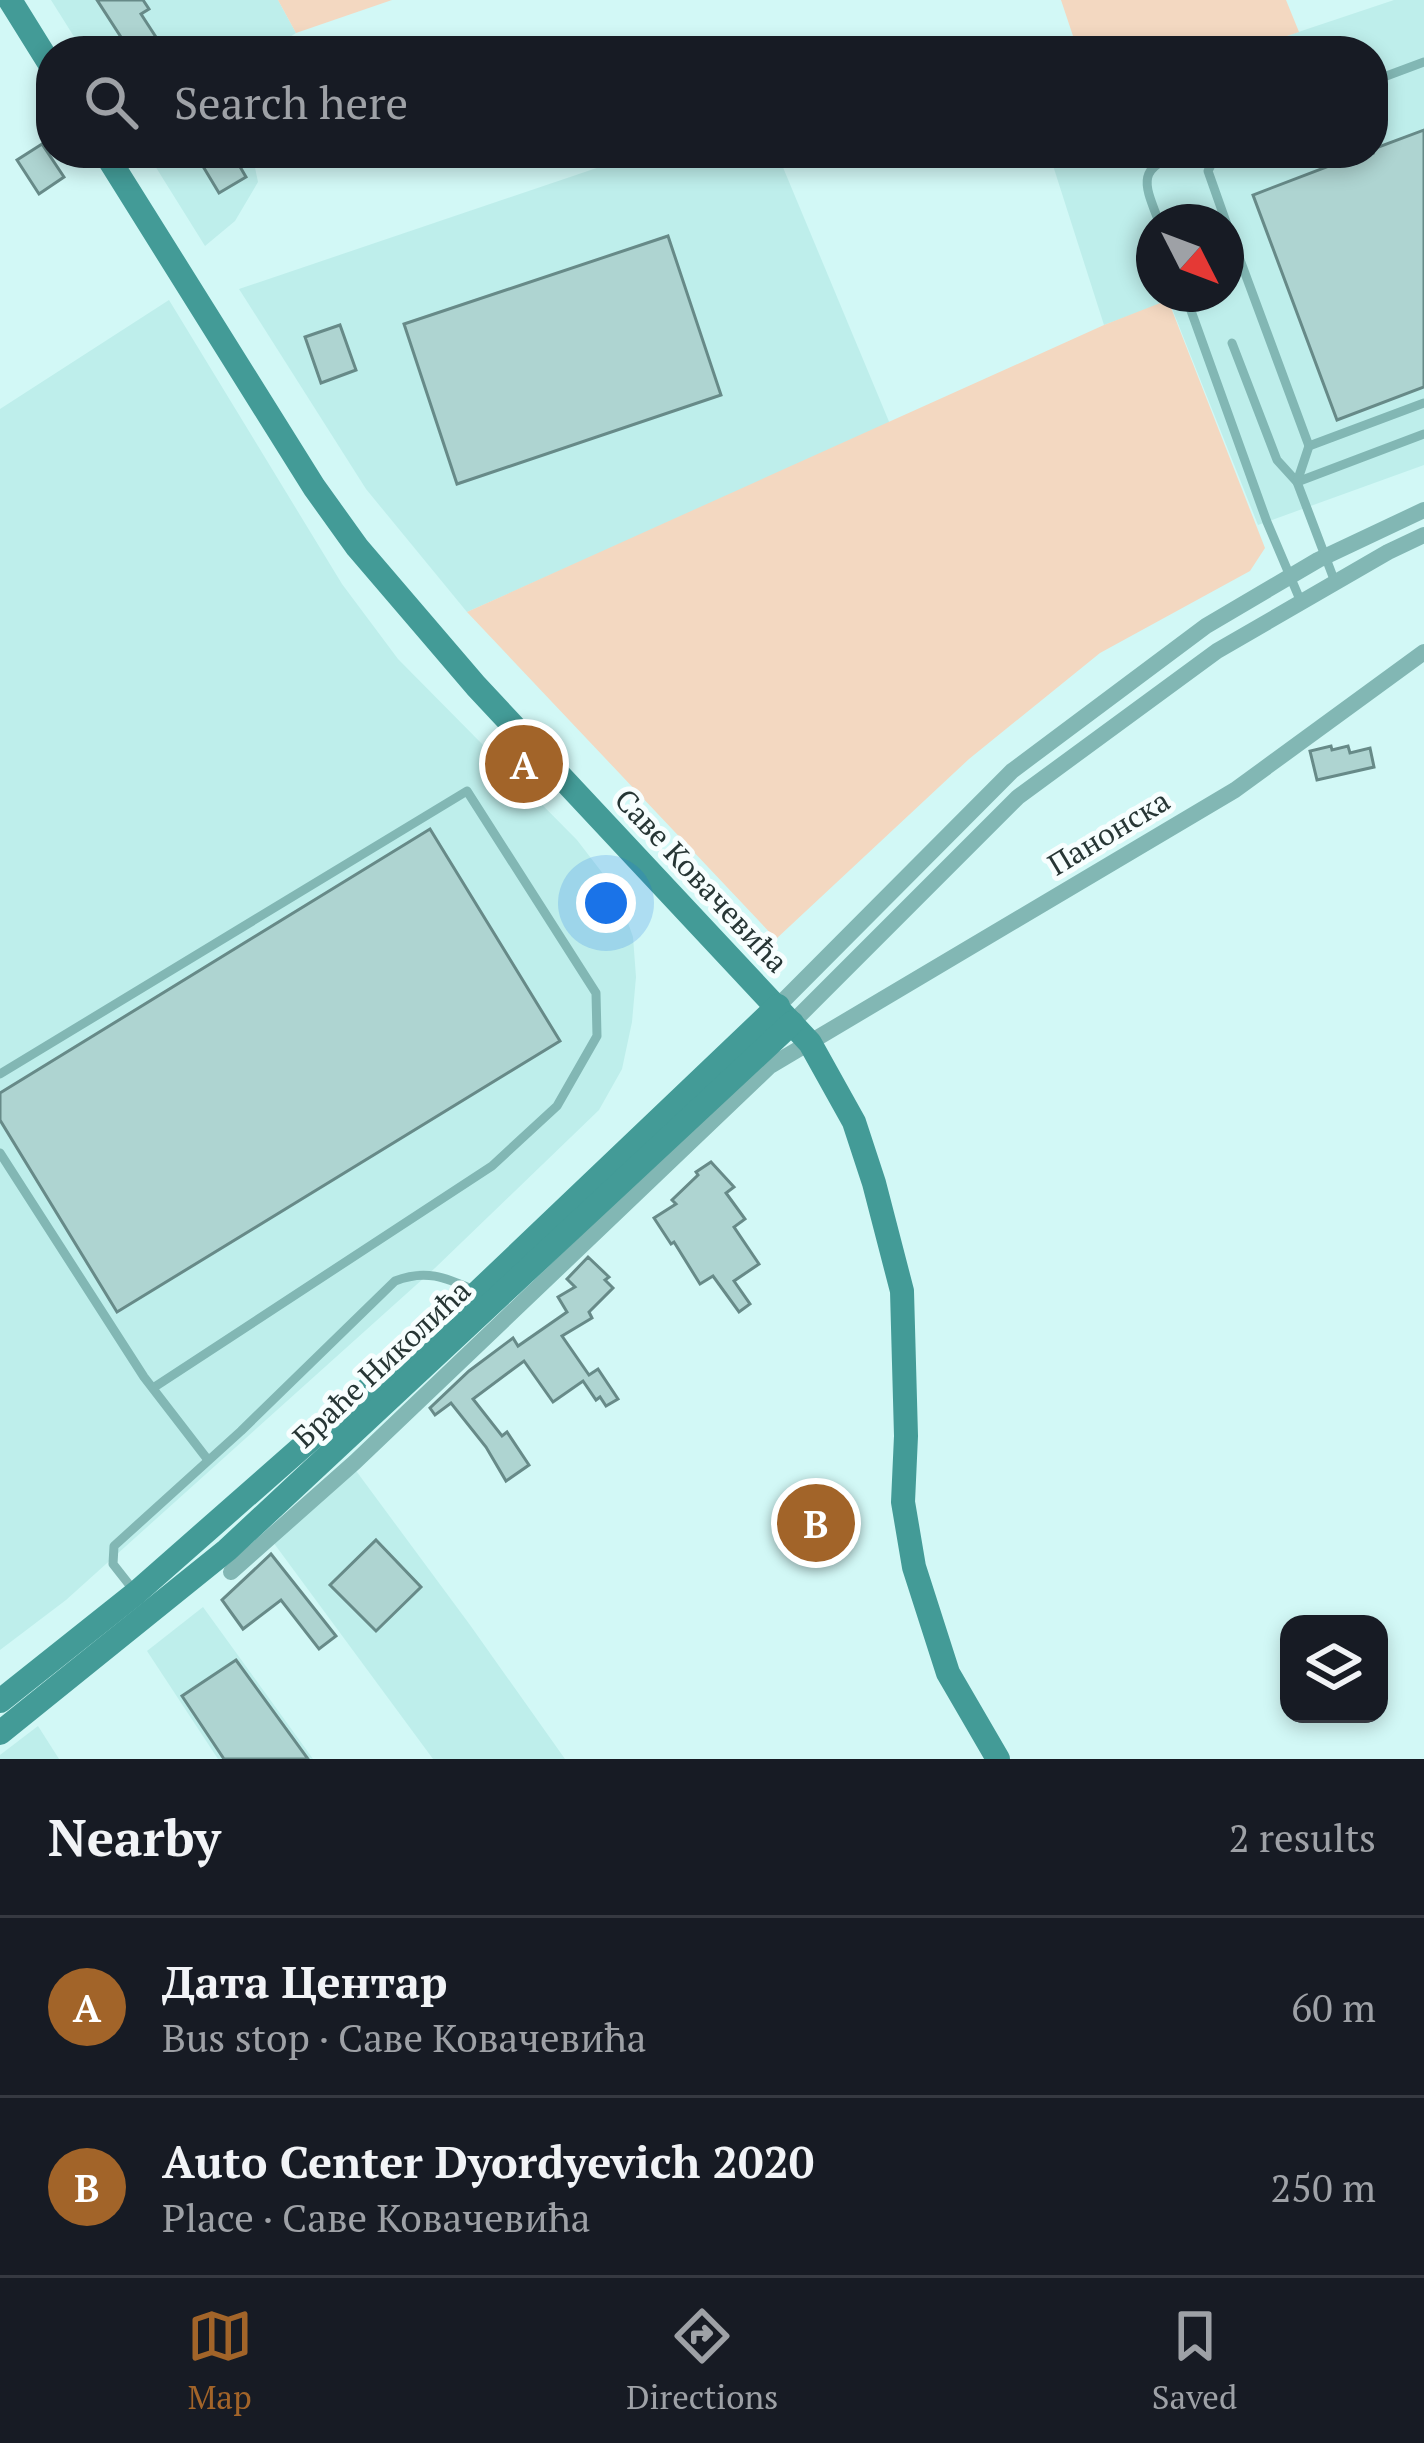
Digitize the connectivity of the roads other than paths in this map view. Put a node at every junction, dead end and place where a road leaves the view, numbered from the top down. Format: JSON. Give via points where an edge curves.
{"nodes":[{"id":1,"x":10,"y":0,"type":"edge"},
{"id":2,"x":36,"y":42,"type":"edge"},
{"id":3,"x":1424,"y":62,"type":"edge"},
{"id":4,"x":1388,"y":75,"type":"edge"},
{"id":5,"x":114,"y":168,"type":"edge"},
{"id":6,"x":1151,"y":168,"type":"edge"},
{"id":7,"x":1209,"y":168,"type":"edge"},
{"id":8,"x":1152,"y":204,"type":"edge"},
{"id":9,"x":1220,"y":204,"type":"edge"},
{"id":10,"x":1244,"y":271,"type":"edge"},
{"id":11,"x":1192,"y":312,"type":"edge"},
{"id":12,"x":1232,"y":343,"type":"dead end"},
{"id":13,"x":1424,"y":403,"type":"edge"},
{"id":14,"x":1424,"y":434,"type":"edge"},
{"id":15,"x":1309,"y":446,"type":"junction"},
{"id":16,"x":1297,"y":482,"type":"junction"},
{"id":17,"x":1424,"y":510,"type":"edge"},
{"id":18,"x":1424,"y":535,"type":"edge"},
{"id":19,"x":1326,"y":556,"type":"junction"},
{"id":20,"x":1291,"y":577,"type":"junction"},
{"id":21,"x":1336,"y":582,"type":"junction"},
{"id":22,"x":1301,"y":602,"type":"junction"},
{"id":23,"x":1424,"y":652,"type":"edge"},
{"id":24,"x":785,"y":1014,"type":"junction"},
{"id":25,"x":810,"y":1043,"type":"junction"},
{"id":26,"x":0,"y":1073,"type":"edge"},
{"id":27,"x":0,"y":1153,"type":"edge"},
{"id":28,"x":478,"y":1292,"type":"junction"},
{"id":29,"x":153,"y":1388,"type":"junction"},
{"id":30,"x":208,"y":1460,"type":"junction"},
{"id":31,"x":231,"y":1572,"type":"dead end"},
{"id":32,"x":136,"y":1594,"type":"junction"},
{"id":33,"x":0,"y":1701,"type":"edge"},
{"id":34,"x":0,"y":1733,"type":"edge"},
{"id":35,"x":998,"y":1759,"type":"edge"}],
"edges":[{"from":1,"to":2,"type":"street"},
{"from":3,"to":4,"type":"lane"},
{"from":5,"to":24,"type":"street","name":"Саве Ковачевића","via":[[357,547],[476,686]]},
{"from":6,"to":8,"type":"lane"},
{"from":7,"to":9,"type":"lane"},
{"from":10,"to":15,"type":"lane"},
{"from":11,"to":20,"type":"lane"},
{"from":12,"to":16,"type":"lane","via":[[1277,460]]},
{"from":13,"to":15,"type":"lane"},
{"from":14,"to":16,"type":"lane"},
{"from":15,"to":16,"type":"lane"},
{"from":16,"to":19,"type":"lane"},
{"from":17,"to":19,"type":"street"},
{"from":18,"to":21,"type":"street"},
{"from":19,"to":20,"type":"street"},
{"from":19,"to":21,"type":"lane"},
{"from":20,"to":22,"type":"lane"},
{"from":20,"to":24,"type":"street","via":[[1206,626],[1012,771]]},
{"from":21,"to":22,"type":"street"},
{"from":22,"to":24,"type":"street","via":[[1217,650],[1018,797]]},
{"from":23,"to":25,"type":"street","name":"Панонска","via":[[1235,790]]},
{"from":24,"to":25,"type":"street","name":"Саве Ковачевића"},
{"from":24,"to":28,"type":"street","name":"Браће Николића"},
{"from":24,"to":34,"type":"street","name":"Браће Николића","via":[[227,1550]]},
{"from":25,"to":31,"type":"street","name":"Панонска","via":[[770,1066]]},
{"from":25,"to":35,"type":"street","name":"Саве Ковачевића","via":[[854,1123],[902,1292],[903,1502],[914,1567],[948,1673]]},
{"from":26,"to":29,"type":"lane","via":[[466,791],[596,993],[597,1036],[556,1106],[492,1166]]},
{"from":27,"to":29,"type":"lane"},
{"from":28,"to":30,"type":"lane","via":[[417,1272],[395,1280]]},
{"from":28,"to":32,"type":"street","name":"Браће Николића"},
{"from":29,"to":30,"type":"lane"},
{"from":30,"to":32,"type":"lane","via":[[114,1546],[113,1564]]},
{"from":32,"to":33,"type":"street","name":"Браће Николића"}]}
